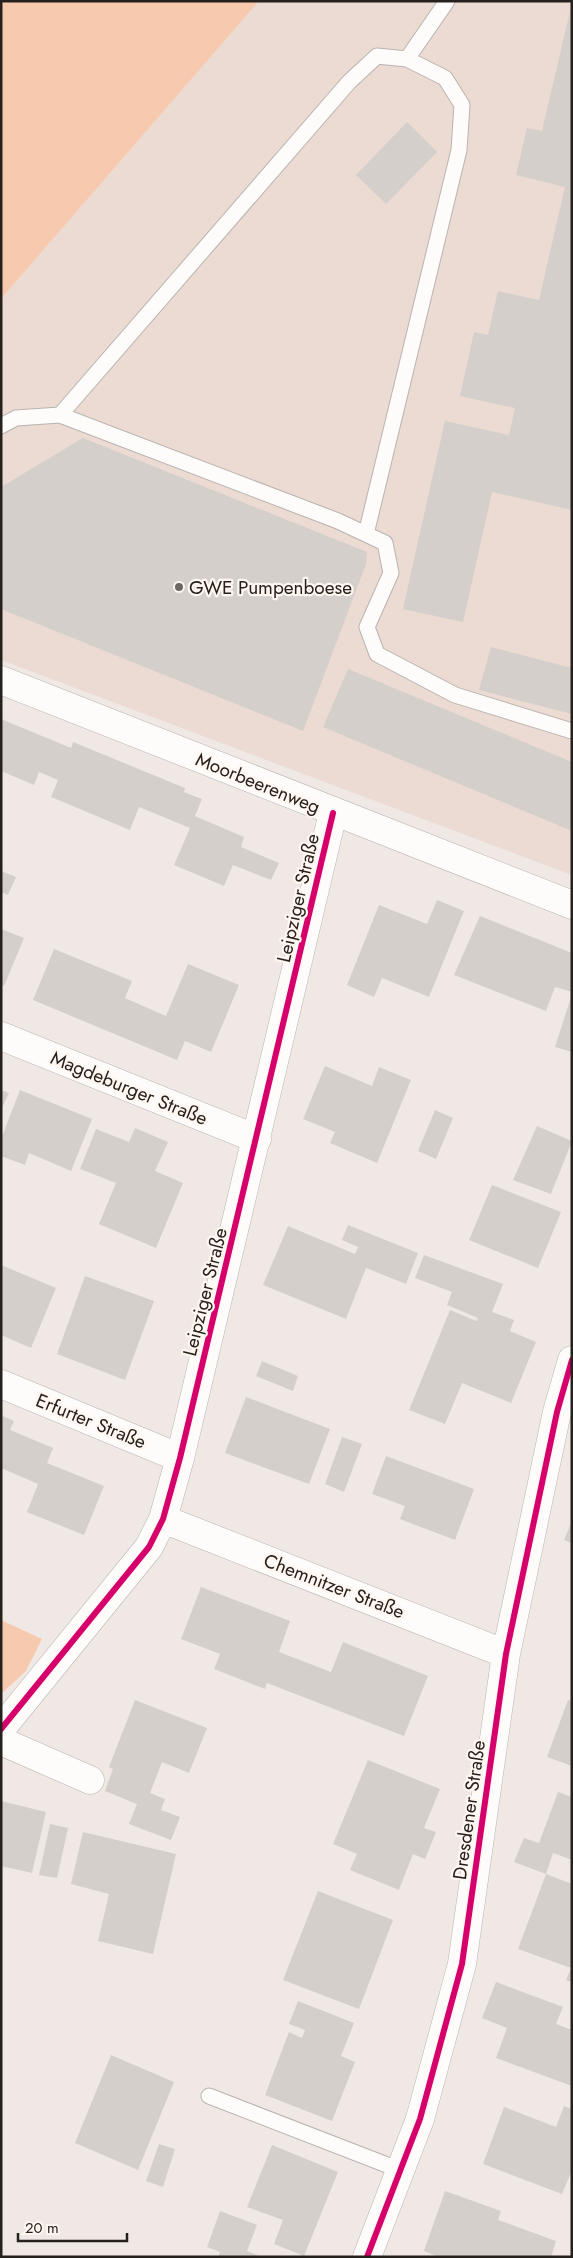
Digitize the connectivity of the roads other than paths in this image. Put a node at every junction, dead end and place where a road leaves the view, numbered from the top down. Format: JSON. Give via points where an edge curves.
{"nodes":[{"id":1,"x":447,"y":1,"type":"edge"},
{"id":2,"x":407,"y":59,"type":"junction"},
{"id":3,"x":60,"y":415,"type":"junction"},
{"id":4,"x":1,"y":426,"type":"edge"},
{"id":5,"x":366,"y":534,"type":"junction"},
{"id":6,"x":1,"y":680,"type":"edge"},
{"id":7,"x":572,"y":731,"type":"edge"},
{"id":8,"x":333,"y":813,"type":"junction"},
{"id":9,"x":572,"y":905,"type":"edge"},
{"id":10,"x":1,"y":1036,"type":"edge"},
{"id":11,"x":257,"y":1139,"type":"junction"},
{"id":12,"x":572,"y":1360,"type":"edge"},
{"id":13,"x":1,"y":1384,"type":"edge"},
{"id":14,"x":180,"y":1458,"type":"junction"},
{"id":15,"x":163,"y":1519,"type":"junction"},
{"id":16,"x":506,"y":1654,"type":"junction"},
{"id":17,"x":1,"y":1729,"type":"edge"},
{"id":18,"x":1,"y":1741,"type":"edge"},
{"id":19,"x":90,"y":1780,"type":"dead end"},
{"id":20,"x":209,"y":2096,"type":"dead end"},
{"id":21,"x":400,"y":2170,"type":"junction"},
{"id":22,"x":367,"y":2257,"type":"edge"}],
"edges":[{"from":1,"to":2,"type":"lane"},
{"from":2,"to":3,"type":"lane","via":[[377,56],[349,82]]},
{"from":2,"to":5,"type":"lane","via":[[445,78],[462,105],[459,150]]},
{"from":3,"to":4,"type":"lane","via":[[16,418]]},
{"from":3,"to":5,"type":"lane"},
{"from":5,"to":7,"type":"lane","via":[[385,543],[391,573],[367,627],[377,654],[455,695]]},
{"from":6,"to":8,"type":"street","name":"Moorbeerenweg"},
{"from":8,"to":9,"type":"street","name":"Moorbeerenweg"},
{"from":8,"to":11,"type":"street","name":"Leipziger Straße"},
{"from":10,"to":11,"type":"street","name":"Magdeburger Straße"},
{"from":11,"to":14,"type":"street","name":"Leipziger Straße"},
{"from":12,"to":16,"type":"street","name":"Dresdener Straße","via":[[557,1412]]},
{"from":13,"to":14,"type":"street","name":"Erfurter Straße"},
{"from":14,"to":15,"type":"street","name":"Leipziger Straße"},
{"from":15,"to":16,"type":"street","name":"Chemnitzer Straße"},
{"from":15,"to":17,"type":"street","name":"Leipziger Straße","via":[[149,1547]]},
{"from":16,"to":21,"type":"street","name":"Dresdener Straße","via":[[462,1964],[420,2119]]},
{"from":18,"to":19,"type":"street"},
{"from":20,"to":21,"type":"lane"},
{"from":21,"to":22,"type":"street","name":"Dresdener Straße"}]}
